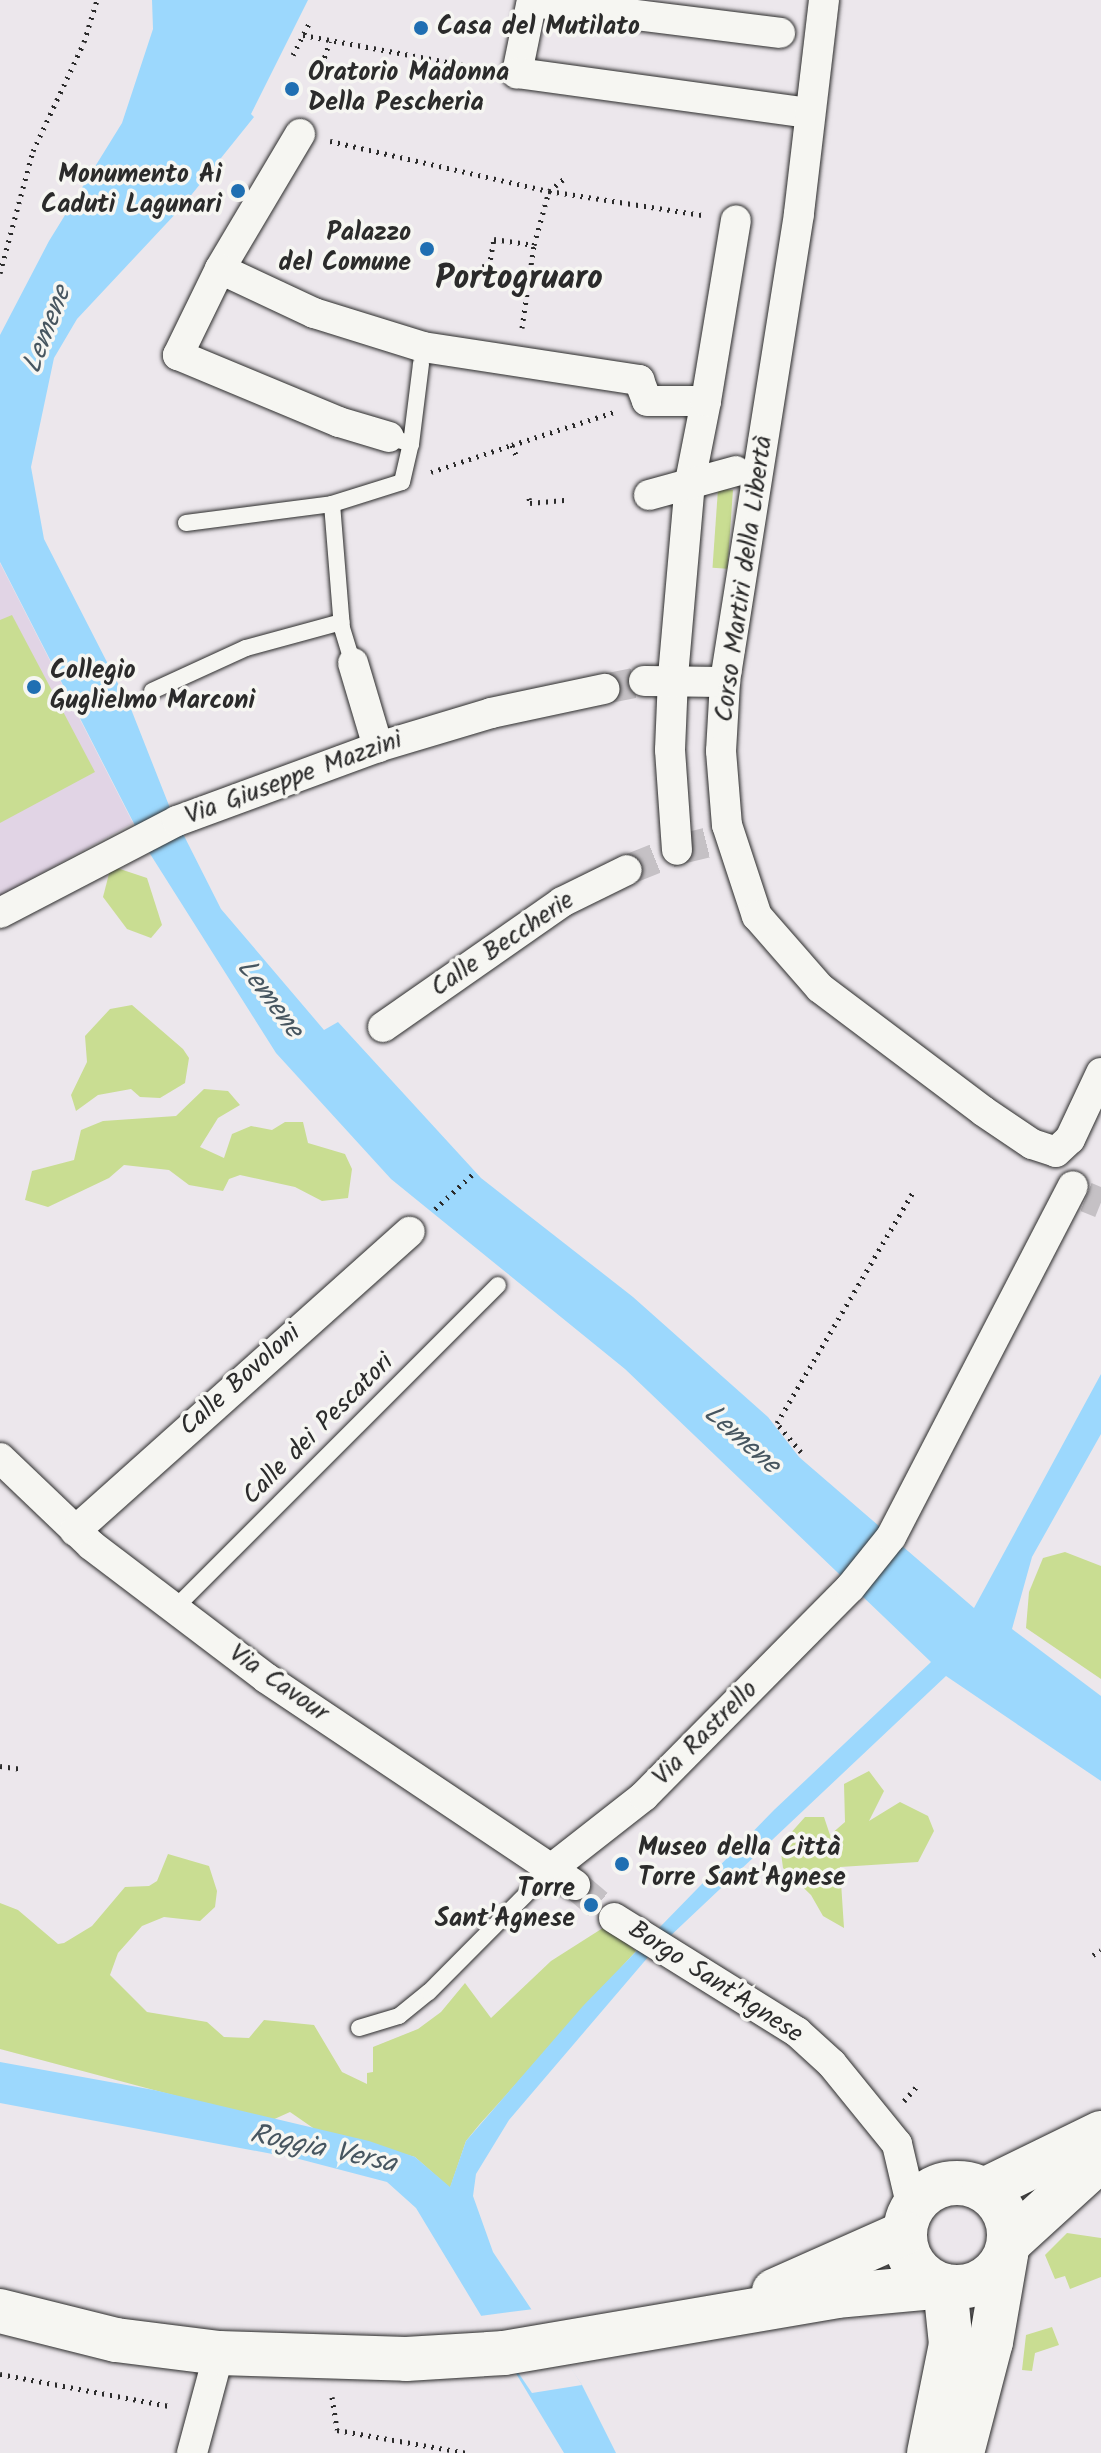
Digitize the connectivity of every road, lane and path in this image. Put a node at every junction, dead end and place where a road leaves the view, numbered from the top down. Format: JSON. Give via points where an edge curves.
{"nodes":[{"id":1,"x":97,"y":0,"type":"edge"},
{"id":2,"x":824,"y":0,"type":"edge"},
{"id":3,"x":532,"y":1,"type":"edge"},
{"id":4,"x":310,"y":21,"type":"dead end"},
{"id":5,"x":780,"y":33,"type":"dead end"},
{"id":6,"x":303,"y":35,"type":"junction"},
{"id":7,"x":330,"y":41,"type":"junction"},
{"id":8,"x":293,"y":55,"type":"dead end"},
{"id":9,"x":322,"y":65,"type":"dead end"},
{"id":10,"x":517,"y":73,"type":"junction"},
{"id":11,"x":809,"y":113,"type":"junction"},
{"id":12,"x":300,"y":134,"type":"joint"},
{"id":13,"x":565,"y":178,"type":"dead end"},
{"id":14,"x":549,"y":191,"type":"junction"},
{"id":15,"x":736,"y":220,"type":"joint"},
{"id":16,"x":534,"y":245,"type":"junction"},
{"id":17,"x":482,"y":266,"type":"dead end"},
{"id":18,"x":220,"y":269,"type":"junction"},
{"id":19,"x":0,"y":273,"type":"edge"},
{"id":20,"x":422,"y":356,"type":"junction"},
{"id":21,"x":517,"y":362,"type":"junction"},
{"id":22,"x":647,"y":401,"type":"junction"},
{"id":23,"x":706,"y":401,"type":"junction"},
{"id":24,"x":400,"y":441,"type":"junction"},
{"id":25,"x":512,"y":445,"type":"junction"},
{"id":26,"x":516,"y":455,"type":"dead end"},
{"id":27,"x":446,"y":467,"type":"dead end"},
{"id":28,"x":736,"y":471,"type":"dead end"},
{"id":29,"x":690,"y":482,"type":"junction"},
{"id":30,"x":649,"y":495,"type":"dead end"},
{"id":31,"x":529,"y":498,"type":"dead end"},
{"id":32,"x":567,"y":500,"type":"dead end"},
{"id":33,"x":332,"y":504,"type":"junction"},
{"id":34,"x":186,"y":523,"type":"dead end"},
{"id":35,"x":342,"y":622,"type":"junction"},
{"id":36,"x":353,"y":663,"type":"joint"},
{"id":37,"x":659,"y":679,"type":"junction"},
{"id":38,"x":725,"y":682,"type":"junction"},
{"id":39,"x":604,"y":689,"type":"tunnel mouth"},
{"id":40,"x":152,"y":691,"type":"dead end"},
{"id":41,"x":378,"y":747,"type":"junction"},
{"id":42,"x":677,"y":850,"type":"dead end"},
{"id":43,"x":627,"y":870,"type":"tunnel mouth"},
{"id":44,"x":0,"y":913,"type":"edge"},
{"id":45,"x":383,"y":1027,"type":"dead end"},
{"id":46,"x":1101,"y":1073,"type":"edge"},
{"id":47,"x":1056,"y":1152,"type":"junction"},
{"id":48,"x":475,"y":1172,"type":"dead end"},
{"id":49,"x":914,"y":1190,"type":"dead end"},
{"id":50,"x":410,"y":1232,"type":"joint"},
{"id":51,"x":498,"y":1285,"type":"dead end"},
{"id":52,"x":801,"y":1452,"type":"dead end"},
{"id":53,"x":0,"y":1458,"type":"edge"},
{"id":54,"x":75,"y":1531,"type":"junction"},
{"id":55,"x":174,"y":1609,"type":"junction"},
{"id":56,"x":0,"y":1766,"type":"edge"},
{"id":57,"x":22,"y":1769,"type":"dead end"},
{"id":58,"x":563,"y":1877,"type":"junction"},
{"id":59,"x":614,"y":1918,"type":"tunnel mouth"},
{"id":60,"x":1101,"y":1950,"type":"edge"},
{"id":61,"x":1093,"y":1955,"type":"dead end"},
{"id":62,"x":359,"y":2028,"type":"dead end"},
{"id":63,"x":1101,"y":2133,"type":"edge"},
{"id":64,"x":1101,"y":2159,"type":"edge"},
{"id":65,"x":984,"y":2190,"type":"junction"},
{"id":66,"x":908,"y":2220,"type":"junction"},
{"id":67,"x":1007,"y":2249,"type":"junction"},
{"id":68,"x":945,"y":2286,"type":"junction"},
{"id":69,"x":0,"y":2311,"type":"edge"},
{"id":70,"x":696,"y":2318,"type":"junction"},
{"id":71,"x":219,"y":2353,"type":"junction"},
{"id":72,"x":332,"y":2360,"type":"junction"},
{"id":73,"x":0,"y":2374,"type":"edge"},
{"id":74,"x":206,"y":2411,"type":"junction"},
{"id":75,"x":192,"y":2453,"type":"edge"},
{"id":76,"x":467,"y":2453,"type":"edge"},
{"id":77,"x":929,"y":2453,"type":"edge"},
{"id":78,"x":962,"y":2453,"type":"edge"}],
"edges":[{"from":1,"to":19,"type":"path","via":[[84,42],[33,151]]},
{"from":2,"to":11,"type":"street","name":"Corso Martiri della Libertà"},
{"from":3,"to":5,"type":"street"},
{"from":3,"to":10,"type":"street"},
{"from":4,"to":6,"type":"path"},
{"from":6,"to":7,"type":"path"},
{"from":6,"to":8,"type":"path"},
{"from":7,"to":9,"type":"path"},
{"from":7,"to":10,"type":"path"},
{"from":10,"to":11,"type":"street"},
{"from":11,"to":38,"type":"street","name":"Corso Martiri della Libertà","via":[[799,214]]},
{"from":12,"to":14,"type":"path"},
{"from":12,"to":18,"type":"street"},
{"from":13,"to":14,"type":"path"},
{"from":14,"to":15,"type":"path"},
{"from":14,"to":16,"type":"path"},
{"from":15,"to":23,"type":"street","name":"Corso Martiri della Libertà"},
{"from":16,"to":17,"type":"path","via":[[494,239],[489,267]]},
{"from":16,"to":21,"type":"path"},
{"from":18,"to":20,"type":"street"},
{"from":18,"to":24,"type":"street","via":[[178,355],[339,422]]},
{"from":20,"to":21,"type":"street"},
{"from":20,"to":24,"type":"lane"},
{"from":21,"to":22,"type":"street","via":[[639,380]]},
{"from":22,"to":23,"type":"street"},
{"from":22,"to":25,"type":"path"},
{"from":23,"to":29,"type":"street","name":"Corso Martiri della Libertà"},
{"from":24,"to":33,"type":"lane","via":[[402,482]]},
{"from":25,"to":26,"type":"path"},
{"from":25,"to":27,"type":"path"},
{"from":28,"to":29,"type":"street"},
{"from":29,"to":30,"type":"street"},
{"from":29,"to":37,"type":"street","name":"Corso Martiri della Libertà"},
{"from":31,"to":32,"type":"path","via":[[530,503]]},
{"from":33,"to":34,"type":"lane"},
{"from":33,"to":35,"type":"lane"},
{"from":35,"to":36,"type":"lane"},
{"from":35,"to":40,"type":"lane","via":[[246,648]]},
{"from":36,"to":41,"type":"street"},
{"from":37,"to":38,"type":"street"},
{"from":37,"to":42,"type":"street","name":"Corso Martiri della Libertà"},
{"from":38,"to":47,"type":"street","name":"Corso Martiri della Libertà","via":[[721,751],[727,825],[757,916],[820,988],[983,1111],[1032,1144]]},
{"from":39,"to":41,"type":"street","name":"Via Giuseppe Mazzini","via":[[491,713]]},
{"from":41,"to":44,"type":"street","name":"Via Giuseppe Mazzini","via":[[140,836]]},
{"from":43,"to":45,"type":"street","name":"Calle Beccherie","via":[[562,902]]},
{"from":46,"to":47,"type":"street","via":[[1070,1139]]},
{"from":47,"to":58,"type":"street","name":"Via Rastrello","via":[[1080,1191],[891,1537],[850,1588]]},
{"from":48,"to":50,"type":"path"},
{"from":49,"to":52,"type":"path","via":[[777,1423]]},
{"from":50,"to":54,"type":"street","name":"Calle Bovoloni"},
{"from":51,"to":55,"type":"lane","name":"Calle dei Pescatori"},
{"from":53,"to":54,"type":"street","name":"Via Cavour"},
{"from":54,"to":55,"type":"street","name":"Via Cavour"},
{"from":55,"to":58,"type":"street","name":"Via Cavour","via":[[266,1678]]},
{"from":56,"to":57,"type":"path"},
{"from":58,"to":62,"type":"lane","via":[[399,2016]]},
{"from":59,"to":66,"type":"street","name":"Borgo Sant'Agnese","via":[[797,2032],[832,2064],[897,2144]]},
{"from":60,"to":61,"type":"path"},
{"from":63,"to":65,"type":"main road"},
{"from":64,"to":67,"type":"main road"},
{"from":65,"to":66,"type":"main road","via":[[953,2182],[936,2186]]},
{"from":65,"to":67,"type":"main road","via":[[1004,2212]]},
{"from":66,"to":68,"type":"main road","via":[[915,2267]]},
{"from":66,"to":70,"type":"main road","via":[[764,2295]]},
{"from":67,"to":68,"type":"main road","via":[[987,2278]]},
{"from":67,"to":78,"type":"main road","via":[[991,2342]]},
{"from":68,"to":70,"type":"main road","via":[[873,2291]]},
{"from":68,"to":77,"type":"main road","via":[[951,2344]]},
{"from":69,"to":71,"type":"main road","via":[[116,2340]]},
{"from":70,"to":72,"type":"main road","via":[[504,2353]]},
{"from":71,"to":72,"type":"main road"},
{"from":71,"to":74,"type":"street"},
{"from":72,"to":76,"type":"path","via":[[337,2430]]},
{"from":73,"to":74,"type":"path","via":[[128,2402]]},
{"from":74,"to":75,"type":"street"}]}
